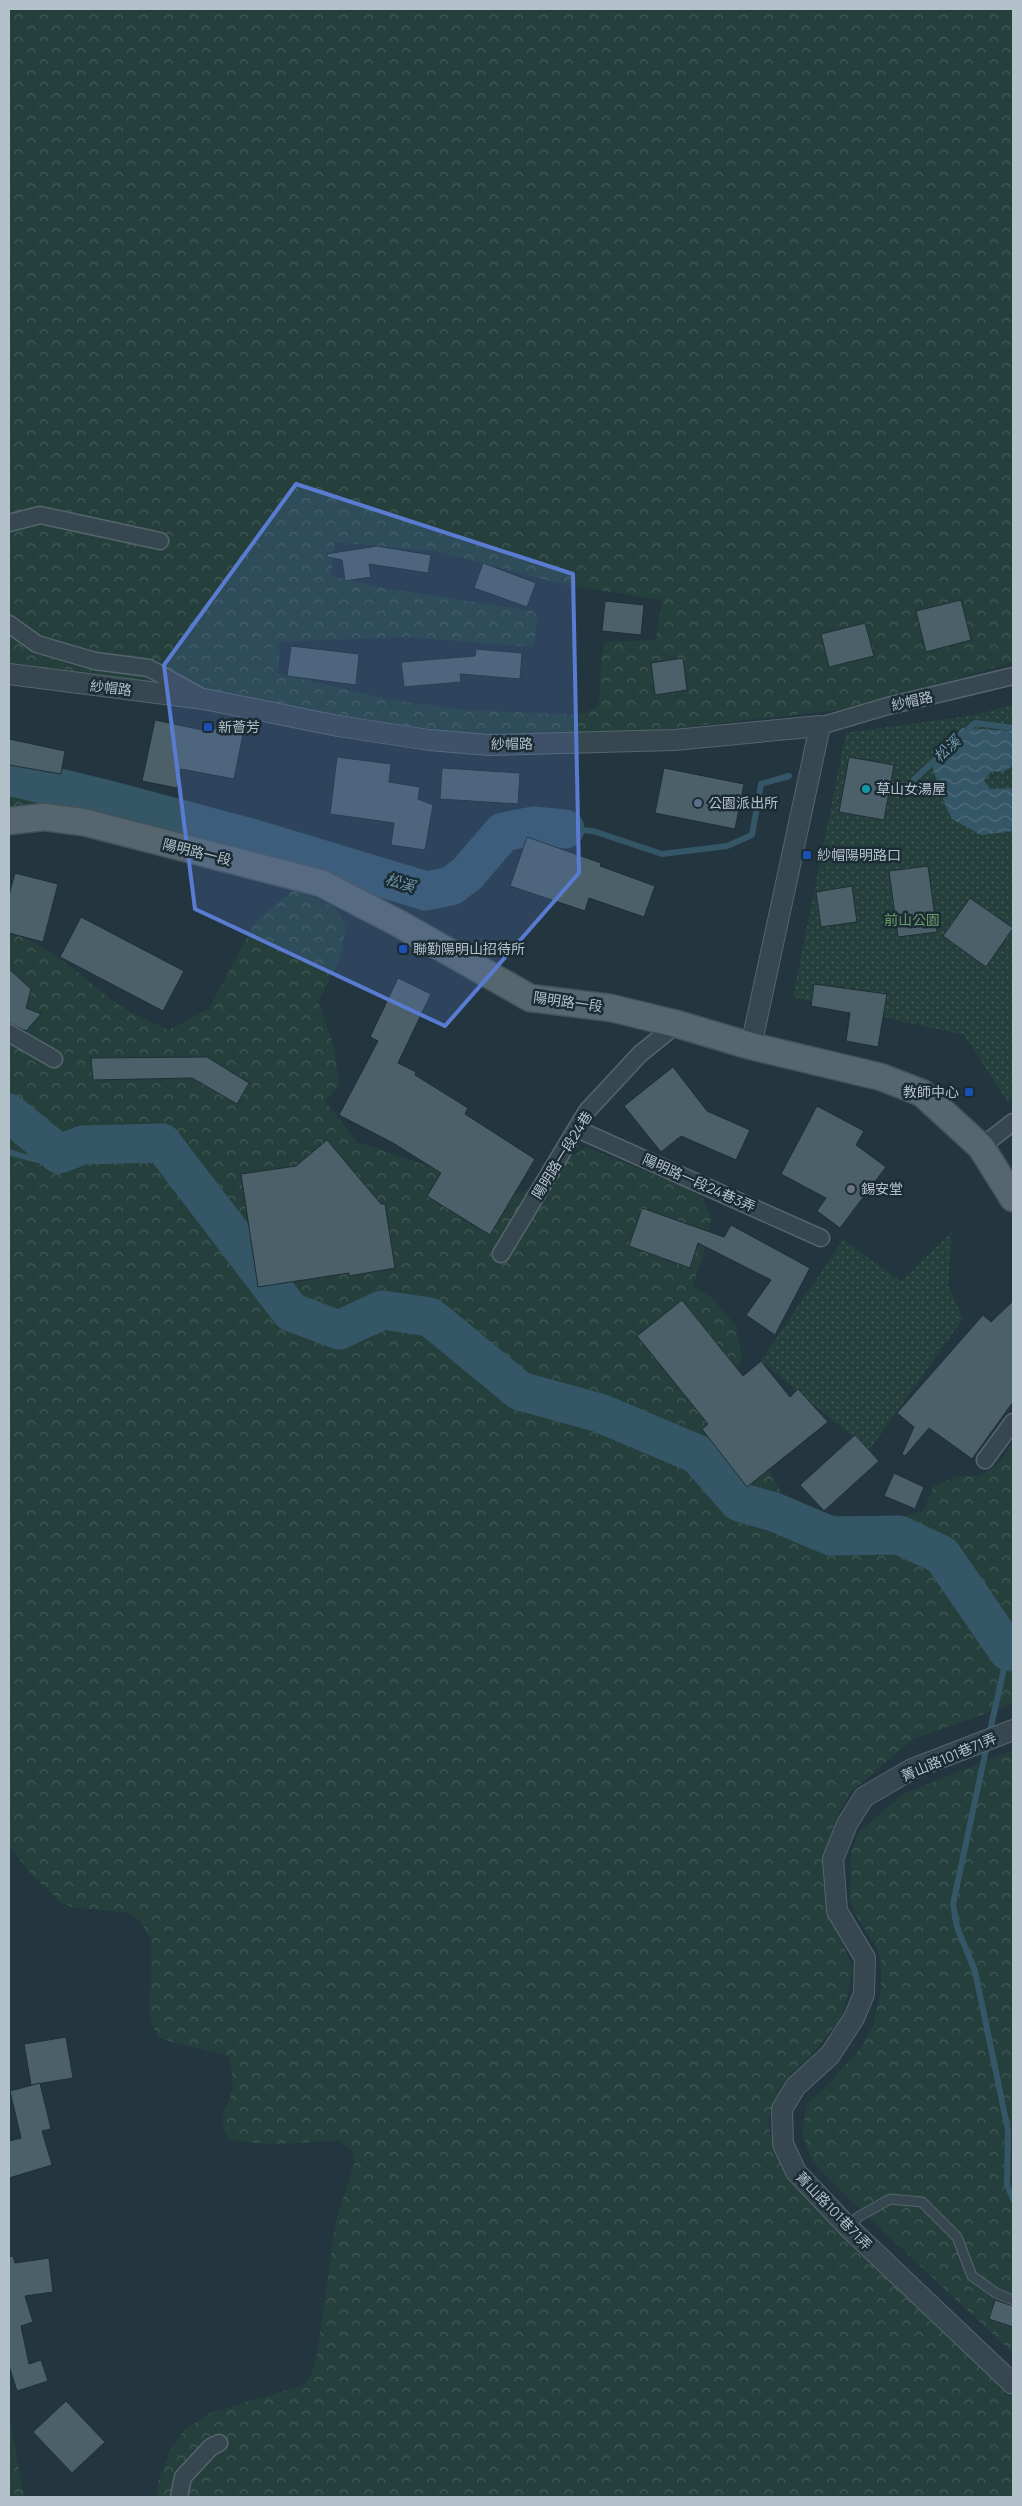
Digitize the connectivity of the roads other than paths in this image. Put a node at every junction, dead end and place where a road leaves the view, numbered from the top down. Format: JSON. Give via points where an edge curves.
{"nodes":[{"id":1,"x":9,"y":523,"type":"edge"},
{"id":2,"x":160,"y":541,"type":"dead end"},
{"id":3,"x":9,"y":624,"type":"edge"},
{"id":4,"x":9,"y":674,"type":"edge"},
{"id":5,"x":1013,"y":676,"type":"edge"},
{"id":6,"x":204,"y":699,"type":"junction"},
{"id":7,"x":820,"y":726,"type":"junction"},
{"id":8,"x":9,"y":821,"type":"edge"},
{"id":9,"x":677,"y":1024,"type":"junction"},
{"id":10,"x":9,"y":1034,"type":"edge"},
{"id":11,"x":751,"y":1046,"type":"junction"},
{"id":12,"x":54,"y":1059,"type":"dead end"},
{"id":13,"x":1013,"y":1122,"type":"edge"},
{"id":14,"x":577,"y":1129,"type":"junction"},
{"id":15,"x":981,"y":1147,"type":"junction"},
{"id":16,"x":1013,"y":1198,"type":"edge"},
{"id":17,"x":821,"y":1238,"type":"dead end"},
{"id":18,"x":501,"y":1254,"type":"dead end"},
{"id":19,"x":1013,"y":1422,"type":"edge"},
{"id":20,"x":985,"y":1460,"type":"dead end"},
{"id":21,"x":1013,"y":1730,"type":"edge"},
{"id":22,"x":849,"y":2228,"type":"junction"},
{"id":23,"x":1013,"y":2300,"type":"edge"},
{"id":24,"x":1013,"y":2384,"type":"edge"},
{"id":25,"x":219,"y":2442,"type":"dead end"},
{"id":26,"x":179,"y":2497,"type":"edge"}],
"edges":[{"from":1,"to":2,"type":"street","via":[[40,515]]},
{"from":3,"to":6,"type":"street","via":[[37,644],[95,661],[149,668]]},
{"from":4,"to":6,"type":"street","name":"紗帽路"},
{"from":5,"to":7,"type":"street","name":"紗帽路"},
{"from":6,"to":7,"type":"street","name":"紗帽路","via":[[347,727],[429,740],[489,745],[674,740]]},
{"from":7,"to":11,"type":"street"},
{"from":8,"to":9,"type":"main road","name":"陽明路一段","via":[[44,817],[84,822],[321,884],[398,923],[530,998],[610,1008]]},
{"from":9,"to":11,"type":"main road","name":"陽明路一段"},
{"from":9,"to":14,"type":"street","name":"陽明路一段24巷","via":[[640,1054],[587,1111]]},
{"from":10,"to":12,"type":"street"},
{"from":11,"to":15,"type":"main road","name":"陽明路一段","via":[[881,1077],[922,1093]]},
{"from":13,"to":15,"type":"street"},
{"from":14,"to":17,"type":"street","name":"陽明路一段24巷3弄"},
{"from":14,"to":18,"type":"street","name":"陽明路一段24巷"},
{"from":15,"to":16,"type":"main road","name":"陽明路一段"},
{"from":19,"to":20,"type":"street"},
{"from":21,"to":22,"type":"street","name":"菁山路101巷71弄","via":[[912,1769],[864,1797],[847,1824],[833,1859],[837,1911],[865,1958],[864,1994],[854,2018],[830,2055],[796,2086],[782,2109],[783,2144],[796,2172]]},
{"from":22,"to":23,"type":"lane","via":[[858,2217],[890,2199],[922,2202],[957,2237],[972,2276],[996,2293]]},
{"from":22,"to":24,"type":"street","name":"菁山路101巷71弄"},
{"from":25,"to":26,"type":"street","via":[[211,2446],[183,2477]]}]}
